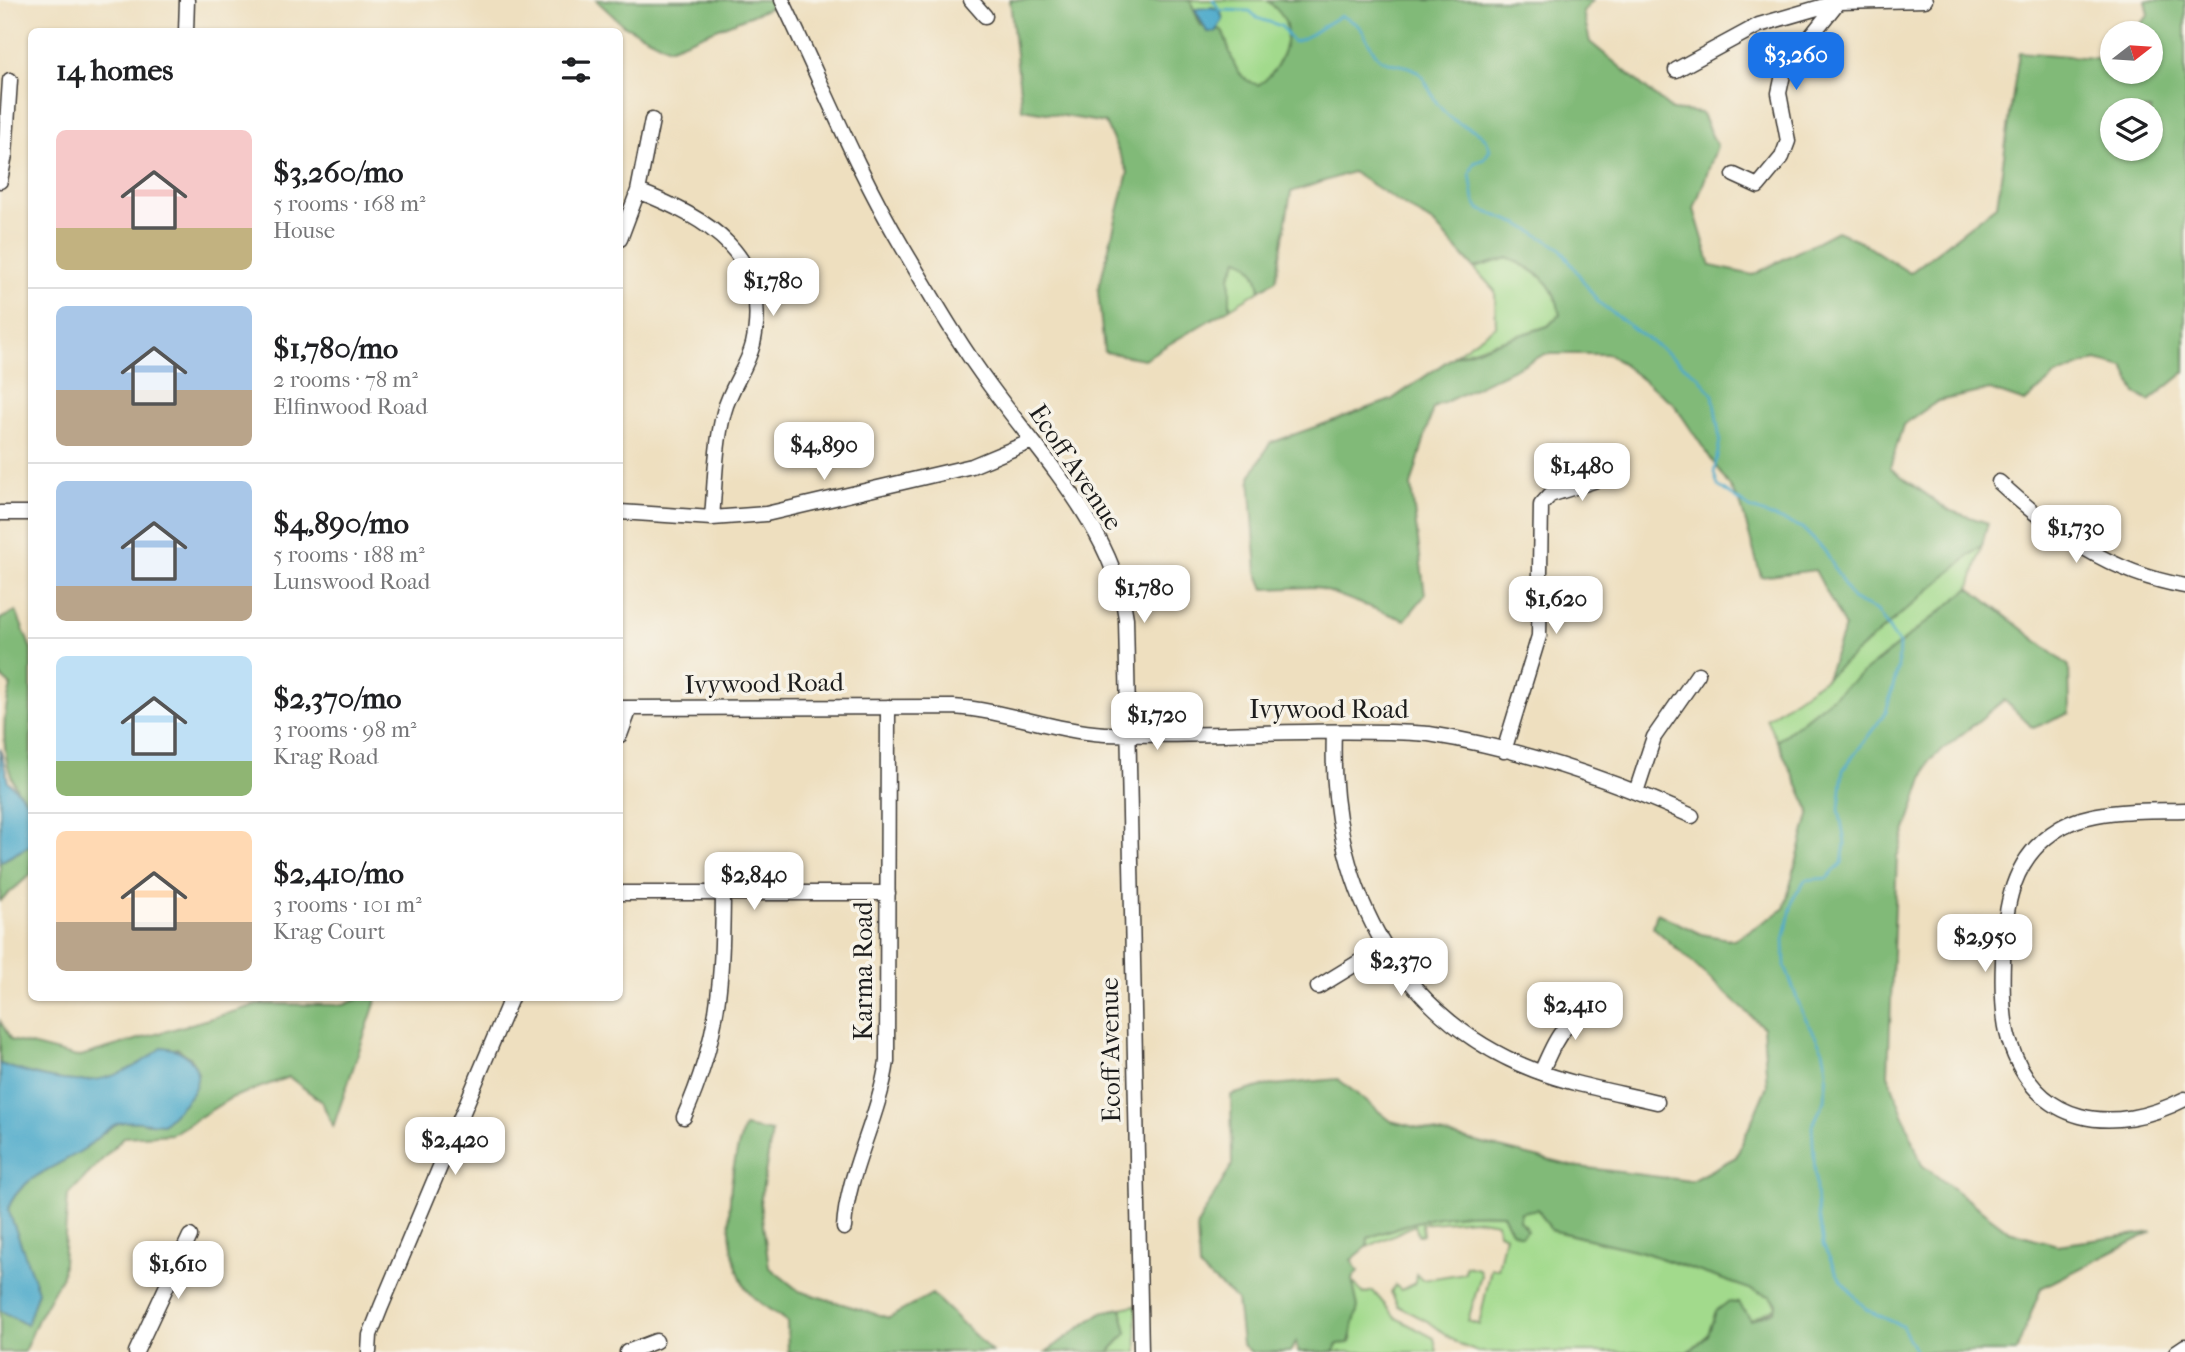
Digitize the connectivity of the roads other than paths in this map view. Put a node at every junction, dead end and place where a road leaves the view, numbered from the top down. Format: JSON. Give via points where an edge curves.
{"nodes":[{"id":1,"x":187,"y":0,"type":"edge"},
{"id":2,"x":782,"y":0,"type":"edge"},
{"id":3,"x":971,"y":0,"type":"edge"},
{"id":4,"x":1925,"y":0,"type":"edge"},
{"id":5,"x":1838,"y":2,"type":"junction"},
{"id":6,"x":985,"y":16,"type":"dead end"},
{"id":7,"x":186,"y":28,"type":"edge"},
{"id":8,"x":1676,"y":70,"type":"dead end"},
{"id":9,"x":10,"y":80,"type":"dead end"},
{"id":10,"x":652,"y":120,"type":"dead end"},
{"id":11,"x":1734,"y":175,"type":"dead end"},
{"id":12,"x":0,"y":181,"type":"edge"},
{"id":13,"x":638,"y":191,"type":"junction"},
{"id":14,"x":623,"y":231,"type":"edge"},
{"id":15,"x":1032,"y":441,"type":"junction"},
{"id":16,"x":1603,"y":478,"type":"dead end"},
{"id":17,"x":1999,"y":482,"type":"dead end"},
{"id":18,"x":623,"y":512,"type":"edge"},
{"id":19,"x":0,"y":513,"type":"edge"},
{"id":20,"x":28,"y":513,"type":"edge"},
{"id":21,"x":712,"y":519,"type":"junction"},
{"id":22,"x":2185,"y":586,"type":"edge"},
{"id":23,"x":1698,"y":674,"type":"dead end"},
{"id":24,"x":888,"y":707,"type":"junction"},
{"id":25,"x":625,"y":708,"type":"edge"},
{"id":26,"x":1335,"y":732,"type":"junction"},
{"id":27,"x":1129,"y":734,"type":"junction"},
{"id":28,"x":1504,"y":751,"type":"junction"},
{"id":29,"x":1636,"y":792,"type":"junction"},
{"id":30,"x":2185,"y":810,"type":"edge"},
{"id":31,"x":1692,"y":816,"type":"dead end"},
{"id":32,"x":623,"y":893,"type":"edge"},
{"id":33,"x":888,"y":893,"type":"junction"},
{"id":34,"x":723,"y":895,"type":"junction"},
{"id":35,"x":1384,"y":946,"type":"junction"},
{"id":36,"x":1318,"y":987,"type":"dead end"},
{"id":37,"x":510,"y":1001,"type":"edge"},
{"id":38,"x":1605,"y":1005,"type":"dead end"},
{"id":39,"x":1541,"y":1072,"type":"junction"},
{"id":40,"x":2185,"y":1099,"type":"edge"},
{"id":41,"x":1657,"y":1102,"type":"dead end"},
{"id":42,"x":684,"y":1117,"type":"dead end"},
{"id":43,"x":844,"y":1228,"type":"dead end"},
{"id":44,"x":190,"y":1236,"type":"dead end"},
{"id":45,"x":656,"y":1341,"type":"dead end"},
{"id":46,"x":2185,"y":1346,"type":"edge"},
{"id":47,"x":136,"y":1352,"type":"edge"},
{"id":48,"x":369,"y":1352,"type":"edge"},
{"id":49,"x":627,"y":1352,"type":"edge"},
{"id":50,"x":1142,"y":1352,"type":"edge"},
{"id":51,"x":2176,"y":1352,"type":"edge"}],
"edges":[{"from":1,"to":7,"type":"street"},
{"from":2,"to":15,"type":"street","name":"Ecoff Avenue","via":[[883,214],[968,355]]},
{"from":3,"to":6,"type":"street"},
{"from":4,"to":5,"type":"street"},
{"from":5,"to":8,"type":"street","via":[[1759,25]]},
{"from":5,"to":11,"type":"street","via":[[1784,70],[1779,102],[1788,141],[1782,158],[1758,186]]},
{"from":9,"to":12,"type":"street"},
{"from":10,"to":13,"type":"street"},
{"from":13,"to":14,"type":"street"},
{"from":13,"to":21,"type":"street","via":[[684,209],[715,229],[736,251],[754,294],[752,344],[721,424]]},
{"from":15,"to":21,"type":"street","via":[[972,466],[766,514]]},
{"from":15,"to":27,"type":"street","name":"Ecoff Avenue","via":[[1090,525],[1119,584],[1126,618]]},
{"from":16,"to":28,"type":"street","via":[[1544,501],[1540,627]]},
{"from":17,"to":22,"type":"street","via":[[2032,514],[2099,558]]},
{"from":18,"to":21,"type":"street"},
{"from":19,"to":20,"type":"street"},
{"from":23,"to":29,"type":"street","via":[[1654,737]]},
{"from":24,"to":25,"type":"street","name":"Ivywood Road"},
{"from":24,"to":27,"type":"street","name":"Ivywood Road","via":[[967,708],[1072,730]]},
{"from":24,"to":33,"type":"street","name":"Karma Road"},
{"from":26,"to":27,"type":"street","name":"Ivywood Road"},
{"from":26,"to":28,"type":"street","name":"Ivywood Road","via":[[1429,734]]},
{"from":26,"to":35,"type":"street","via":[[1334,791],[1343,843],[1360,898]]},
{"from":27,"to":50,"type":"street","name":"Ecoff Avenue"},
{"from":28,"to":29,"type":"street","name":"Ivywood Road"},
{"from":29,"to":31,"type":"street","name":"Ivywood Road"},
{"from":30,"to":40,"type":"street","via":[[2091,817],[2063,826],[2033,849],[2009,894],[2002,976],[2006,1027],[2016,1057],[2034,1085],[2060,1108],[2078,1116],[2114,1121],[2147,1117]]},
{"from":32,"to":34,"type":"street"},
{"from":33,"to":34,"type":"street"},
{"from":33,"to":43,"type":"street","name":"Karma Road","via":[[887,1061],[879,1107],[849,1191]]},
{"from":34,"to":42,"type":"street","via":[[719,1008],[707,1061]]},
{"from":35,"to":36,"type":"street"},
{"from":35,"to":39,"type":"street","via":[[1420,993],[1456,1027],[1501,1055]]},
{"from":37,"to":48,"type":"street","via":[[381,1307]]},
{"from":38,"to":39,"type":"street","via":[[1568,1022]]},
{"from":39,"to":41,"type":"street"},
{"from":44,"to":47,"type":"street"},
{"from":45,"to":49,"type":"street"},
{"from":46,"to":51,"type":"street"}]}
